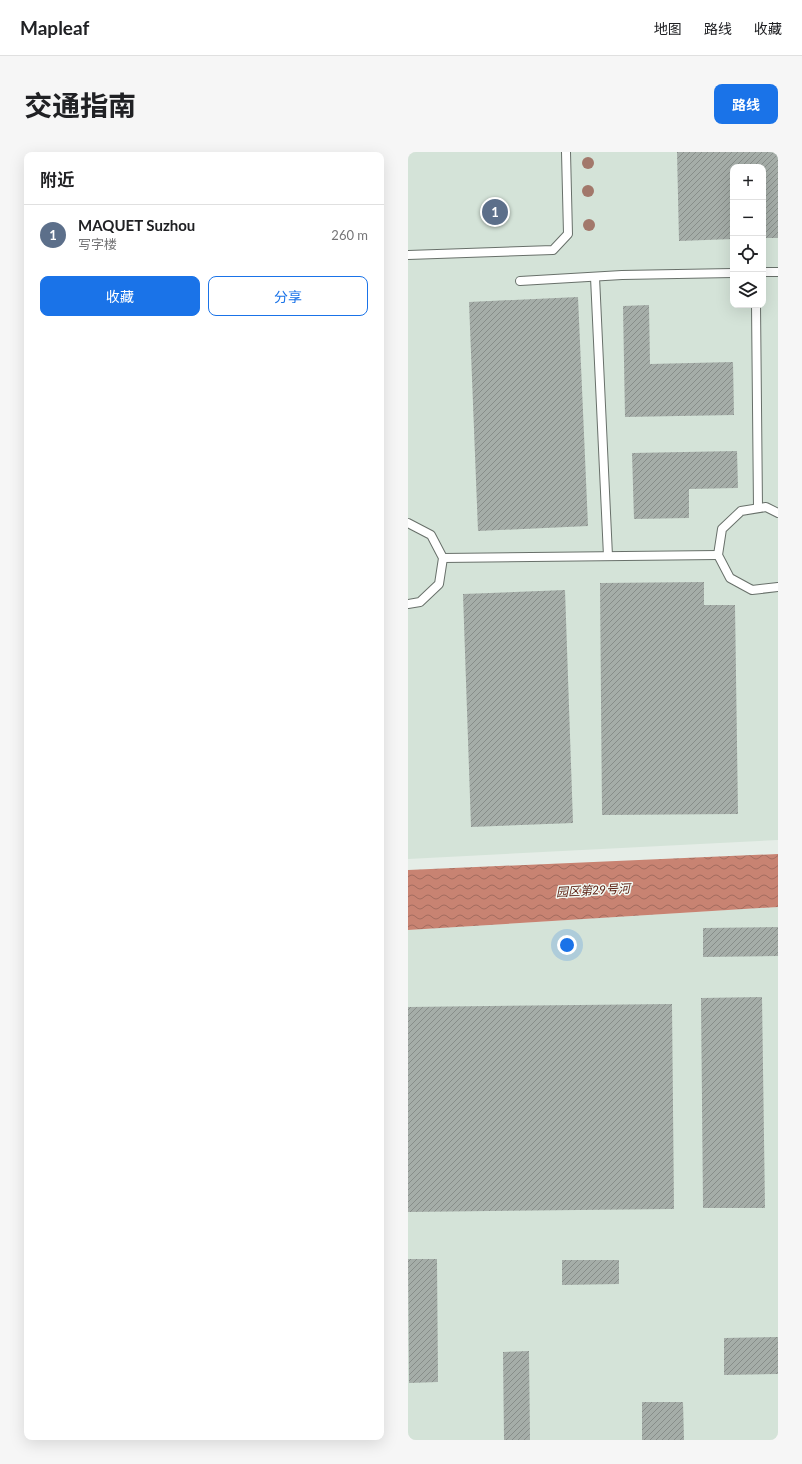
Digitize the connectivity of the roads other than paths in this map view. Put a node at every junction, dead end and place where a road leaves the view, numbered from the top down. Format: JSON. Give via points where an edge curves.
{"nodes":[{"id":1,"x":566,"y":152,"type":"edge"},
{"id":2,"x":408,"y":255,"type":"edge"},
{"id":3,"x":766,"y":272,"type":"edge"},
{"id":4,"x":778,"y":272,"type":"edge"},
{"id":5,"x":730,"y":273,"type":"edge"},
{"id":6,"x":595,"y":277,"type":"junction"},
{"id":7,"x":520,"y":281,"type":"dead end"},
{"id":8,"x":756,"y":308,"type":"edge"},
{"id":9,"x":758,"y":508,"type":"junction"},
{"id":10,"x":778,"y":513,"type":"edge"},
{"id":11,"x":408,"y":523,"type":"edge"},
{"id":12,"x":718,"y":555,"type":"junction"},
{"id":13,"x":608,"y":556,"type":"junction"},
{"id":14,"x":443,"y":558,"type":"junction"},
{"id":15,"x":778,"y":586,"type":"edge"},
{"id":16,"x":408,"y":604,"type":"edge"}],
"edges":[{"from":1,"to":2,"type":"lane","via":[[568,234],[553,250]]},
{"from":3,"to":4,"type":"lane"},
{"from":5,"to":6,"type":"lane"},
{"from":6,"to":7,"type":"lane"},
{"from":6,"to":13,"type":"lane"},
{"from":8,"to":9,"type":"lane"},
{"from":9,"to":10,"type":"lane","via":[[766,507]]},
{"from":9,"to":12,"type":"lane","via":[[740,511],[722,529]]},
{"from":11,"to":14,"type":"lane","via":[[432,535]]},
{"from":12,"to":13,"type":"lane"},
{"from":12,"to":15,"type":"lane","via":[[730,578],[752,590]]},
{"from":13,"to":14,"type":"lane"},
{"from":14,"to":16,"type":"lane","via":[[439,584],[420,602]]}]}
